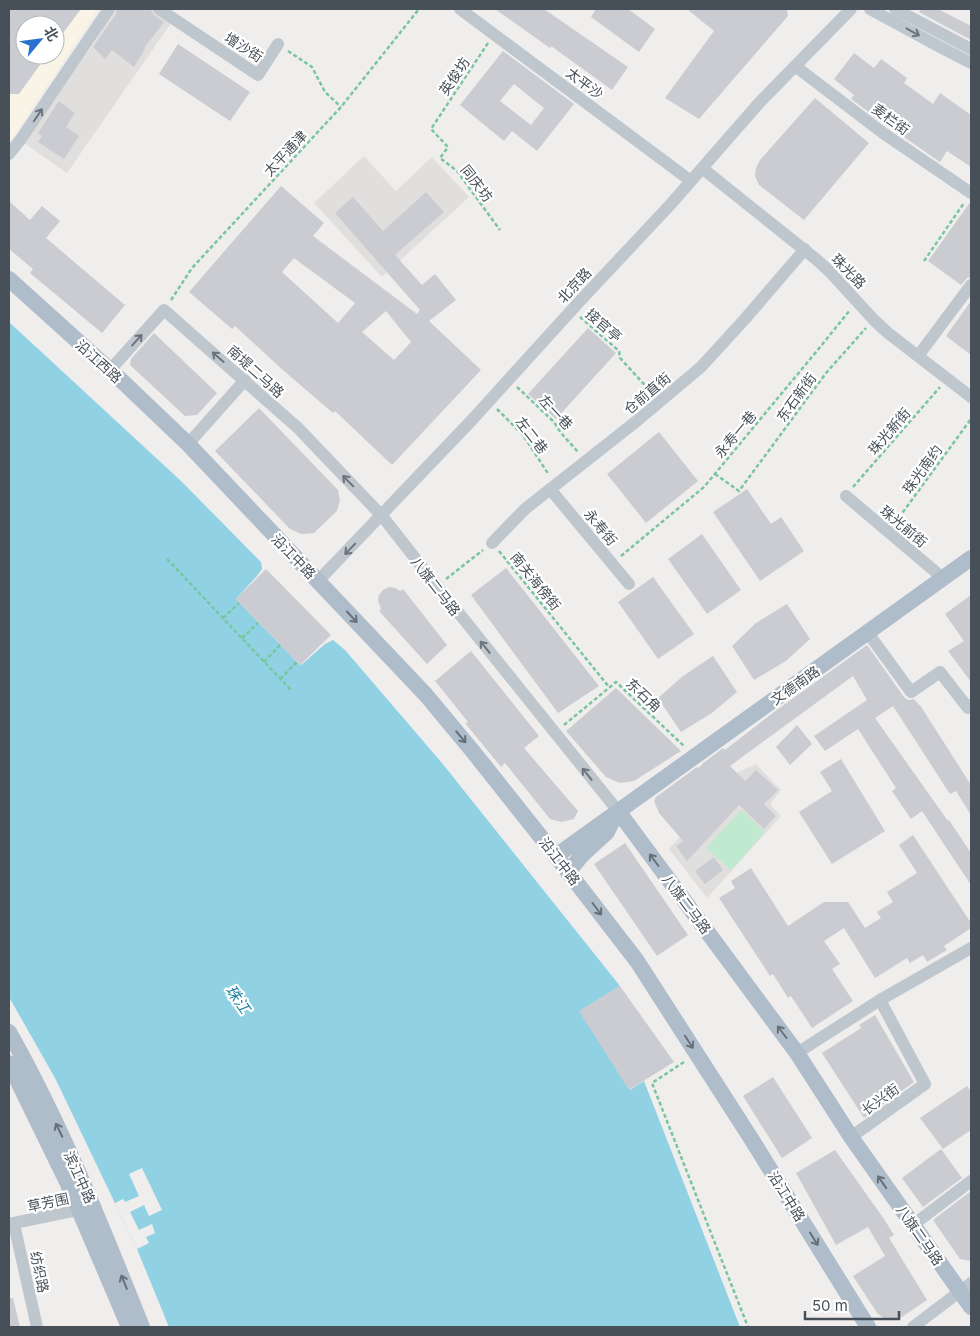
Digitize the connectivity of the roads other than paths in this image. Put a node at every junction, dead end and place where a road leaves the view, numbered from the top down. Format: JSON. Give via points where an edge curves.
{"nodes":[{"id":1,"x":109,"y":9,"type":"edge"},
{"id":2,"x":159,"y":9,"type":"edge"},
{"id":3,"x":460,"y":9,"type":"edge"},
{"id":4,"x":851,"y":9,"type":"edge"},
{"id":5,"x":870,"y":9,"type":"edge"},
{"id":6,"x":895,"y":9,"type":"edge"},
{"id":7,"x":278,"y":44,"type":"road end"},
{"id":8,"x":971,"y":49,"type":"edge"},
{"id":9,"x":971,"y":63,"type":"edge"},
{"id":10,"x":795,"y":66,"type":"junction"},
{"id":11,"x":9,"y":154,"type":"edge"},
{"id":12,"x":702,"y":168,"type":"junction"},
{"id":13,"x":691,"y":181,"type":"junction"},
{"id":14,"x":971,"y":193,"type":"edge"},
{"id":15,"x":805,"y":250,"type":"junction"},
{"id":16,"x":9,"y":279,"type":"edge"},
{"id":17,"x":971,"y":284,"type":"edge"},
{"id":18,"x":9,"y":290,"type":"edge"},
{"id":19,"x":918,"y":356,"type":"junction"},
{"id":20,"x":110,"y":370,"type":"junction"},
{"id":21,"x":245,"y":380,"type":"junction"},
{"id":22,"x":971,"y":397,"type":"edge"},
{"id":23,"x":185,"y":448,"type":"junction"},
{"id":24,"x":553,"y":487,"type":"junction"},
{"id":25,"x":846,"y":496,"type":"road end"},
{"id":26,"x":382,"y":516,"type":"junction"},
{"id":27,"x":492,"y":543,"type":"road end"},
{"id":28,"x":971,"y":558,"type":"edge"},
{"id":29,"x":944,"y":579,"type":"junction"},
{"id":30,"x":318,"y":582,"type":"junction"},
{"id":31,"x":629,"y":584,"type":"dead end"},
{"id":32,"x":868,"y":633,"type":"junction"},
{"id":33,"x":971,"y":706,"type":"edge"},
{"id":34,"x":618,"y":811,"type":"junction"},
{"id":35,"x":556,"y":856,"type":"junction"},
{"id":36,"x":568,"y":872,"type":"junction"},
{"id":37,"x":971,"y":948,"type":"edge"},
{"id":38,"x":880,"y":1000,"type":"junction"},
{"id":39,"x":9,"y":1032,"type":"edge"},
{"id":40,"x":797,"y":1053,"type":"junction"},
{"id":41,"x":9,"y":1063,"type":"edge"},
{"id":42,"x":851,"y":1137,"type":"junction"},
{"id":43,"x":971,"y":1181,"type":"edge"},
{"id":44,"x":86,"y":1208,"type":"junction"},
{"id":45,"x":12,"y":1224,"type":"edge"},
{"id":46,"x":913,"y":1225,"type":"junction"},
{"id":47,"x":965,"y":1288,"type":"edge"},
{"id":48,"x":971,"y":1307,"type":"edge"},
{"id":49,"x":37,"y":1327,"type":"edge"},
{"id":50,"x":129,"y":1327,"type":"edge"},
{"id":51,"x":142,"y":1327,"type":"edge"},
{"id":52,"x":868,"y":1327,"type":"edge"},
{"id":53,"x":913,"y":1327,"type":"edge"}],
"edges":[{"from":11,"to":1,"type":"street","one_way":true},
{"from":2,"to":7,"type":"street","name":"增沙街","via":[[258,75]]},
{"from":3,"to":13,"type":"street","name":"太平沙"},
{"from":4,"to":10,"type":"street","name":"北京路"},
{"from":5,"to":9,"type":"street","one_way":true},
{"from":6,"to":8,"type":"street"},
{"from":10,"to":12,"type":"street","name":"北京路"},
{"from":10,"to":14,"type":"street","name":"麦栏街","via":[[883,133]]},
{"from":12,"to":13,"type":"street","name":"北京路"},
{"from":12,"to":15,"type":"street","name":"珠光路"},
{"from":13,"to":26,"type":"street","name":"北京路"},
{"from":15,"to":19,"type":"street","name":"珠光路","via":[[874,320]]},
{"from":15,"to":24,"type":"street","name":"仓前直街","via":[[701,367]]},
{"from":16,"to":20,"type":"main road","name":"沿江西路"},
{"from":17,"to":19,"type":"street"},
{"from":18,"to":23,"type":"main road","name":"沿江西路"},
{"from":19,"to":22,"type":"street","name":"珠光路"},
{"from":20,"to":21,"type":"street","name":"南堤二马路","via":[[164,310]]},
{"from":20,"to":23,"type":"main road","name":"沿江西路"},
{"from":21,"to":23,"type":"street"},
{"from":26,"to":21,"type":"street","name":"南堤二马路","one_way":true,"via":[[298,428]]},
{"from":23,"to":30,"type":"main road","name":"沿江中路"},
{"from":24,"to":27,"type":"street","name":"仓前直街","via":[[525,509]]},
{"from":24,"to":31,"type":"street","name":"永寿街"},
{"from":25,"to":29,"type":"street","name":"珠光前街"},
{"from":26,"to":30,"type":"street","name":"北京路","one_way":true},
{"from":34,"to":26,"type":"street","name":"八旗二马路","one_way":true},
{"from":28,"to":29,"type":"main road","name":"文德南路"},
{"from":29,"to":32,"type":"main road","name":"文德南路"},
{"from":30,"to":35,"type":"main road","name":"沿江中路","one_way":true,"via":[[426,695]]},
{"from":32,"to":33,"type":"street","via":[[911,692],[940,672],[968,708]]},
{"from":32,"to":34,"type":"main road","name":"文德南路"},
{"from":34,"to":35,"type":"main road","name":"文德南路"},
{"from":34,"to":36,"type":"main road","via":[[607,832]]},
{"from":40,"to":34,"type":"main road","name":"八旗二马路","one_way":true},
{"from":35,"to":36,"type":"main road","name":"沿江中路"},
{"from":36,"to":52,"type":"main road","name":"沿江中路","one_way":true,"via":[[637,961]]},
{"from":37,"to":38,"type":"street"},
{"from":38,"to":40,"type":"street"},
{"from":38,"to":42,"type":"street","name":"长兴街","via":[[926,1084]]},
{"from":44,"to":39,"type":"main road","name":"滨江中路","one_way":true,"via":[[62,1136]]},
{"from":40,"to":42,"type":"main road","name":"八旗二马路"},
{"from":41,"to":44,"type":"main road","name":"滨江中路","via":[[53,1152]]},
{"from":46,"to":42,"type":"main road","name":"八旗二马路","one_way":true},
{"from":43,"to":46,"type":"street"},
{"from":44,"to":45,"type":"street","name":"草芳围"},
{"from":44,"to":50,"type":"main road","name":"滨江中路"},
{"from":51,"to":44,"type":"main road","name":"滨江中路","one_way":true},
{"from":45,"to":49,"type":"street","name":"纺织路"},
{"from":46,"to":47,"type":"main road","name":"八旗二马路"},
{"from":47,"to":48,"type":"main road","name":"八旗二马路"},
{"from":47,"to":53,"type":"street"}]}
